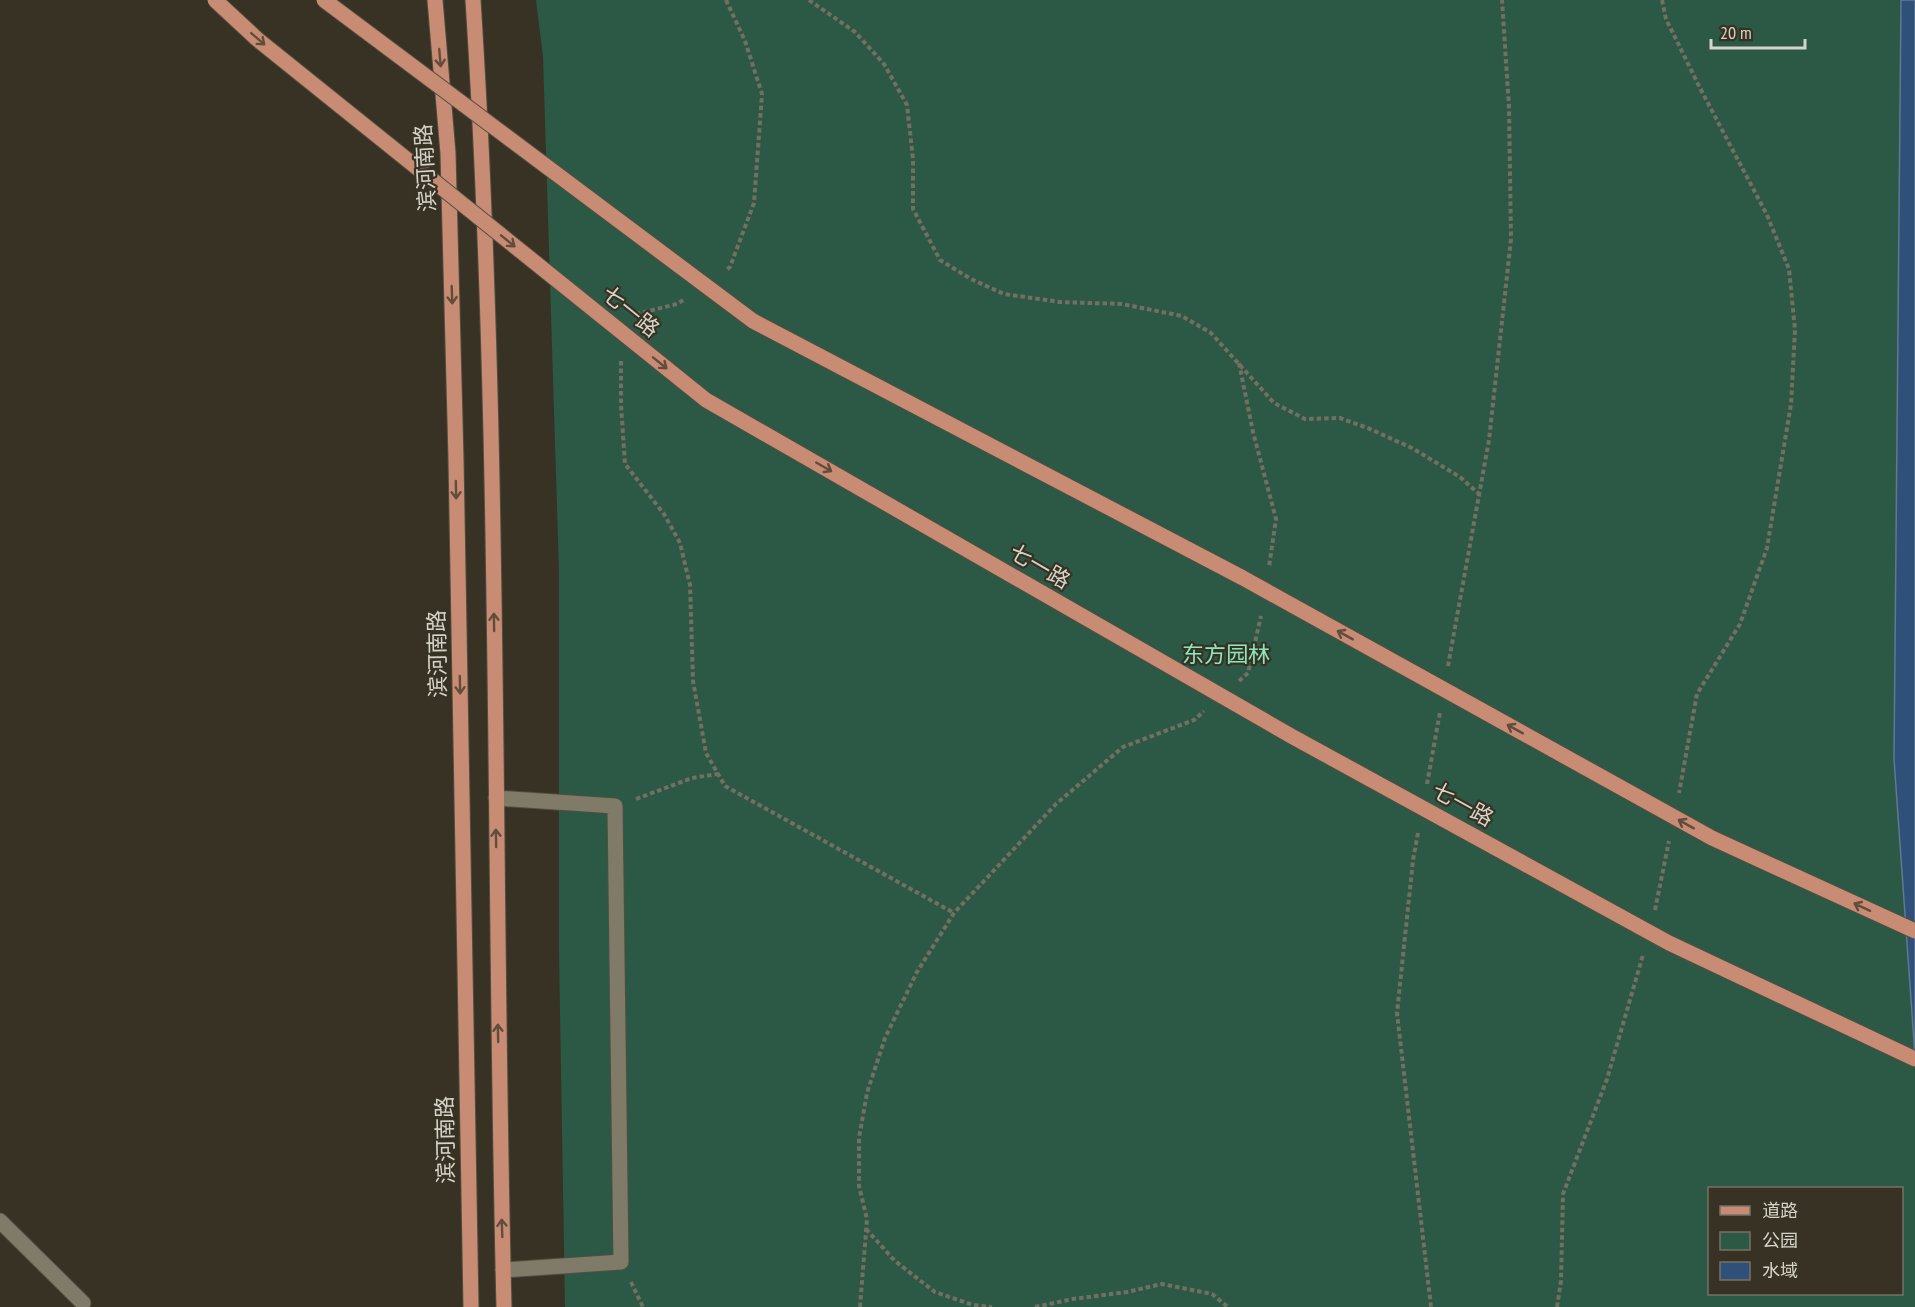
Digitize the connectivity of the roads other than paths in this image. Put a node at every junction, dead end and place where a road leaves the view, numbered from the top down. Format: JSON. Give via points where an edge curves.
{"nodes":[{"id":1,"x":214,"y":0,"type":"edge"},
{"id":2,"x":324,"y":0,"type":"edge"},
{"id":3,"x":435,"y":0,"type":"edge"},
{"id":4,"x":473,"y":0,"type":"edge"},
{"id":5,"x":496,"y":798,"type":"junction"},
{"id":6,"x":1915,"y":932,"type":"edge"},
{"id":7,"x":1915,"y":1059,"type":"edge"},
{"id":8,"x":0,"y":1221,"type":"edge"},
{"id":9,"x":503,"y":1270,"type":"junction"},
{"id":10,"x":83,"y":1303,"type":"dead end"},
{"id":11,"x":471,"y":1307,"type":"edge"},
{"id":12,"x":504,"y":1307,"type":"edge"}],
"edges":[{"from":1,"to":7,"type":"main road","name":"七一路","one_way":true,"bridge":true,"via":[[257,39],[706,399],[1293,737],[1669,943]]},
{"from":6,"to":2,"type":"main road","one_way":true,"bridge":true,"via":[[1712,838],[1243,578],[753,321]]},
{"from":3,"to":11,"type":"main road","name":"滨河南路","one_way":true,"via":[[448,153]]},
{"from":5,"to":4,"type":"main road","one_way":true,"via":[[492,453],[483,150]]},
{"from":9,"to":5,"type":"main road","one_way":true},
{"from":5,"to":9,"type":"street","via":[[615,806],[621,1262]]},
{"from":8,"to":10,"type":"street"},
{"from":9,"to":12,"type":"main road"}]}
